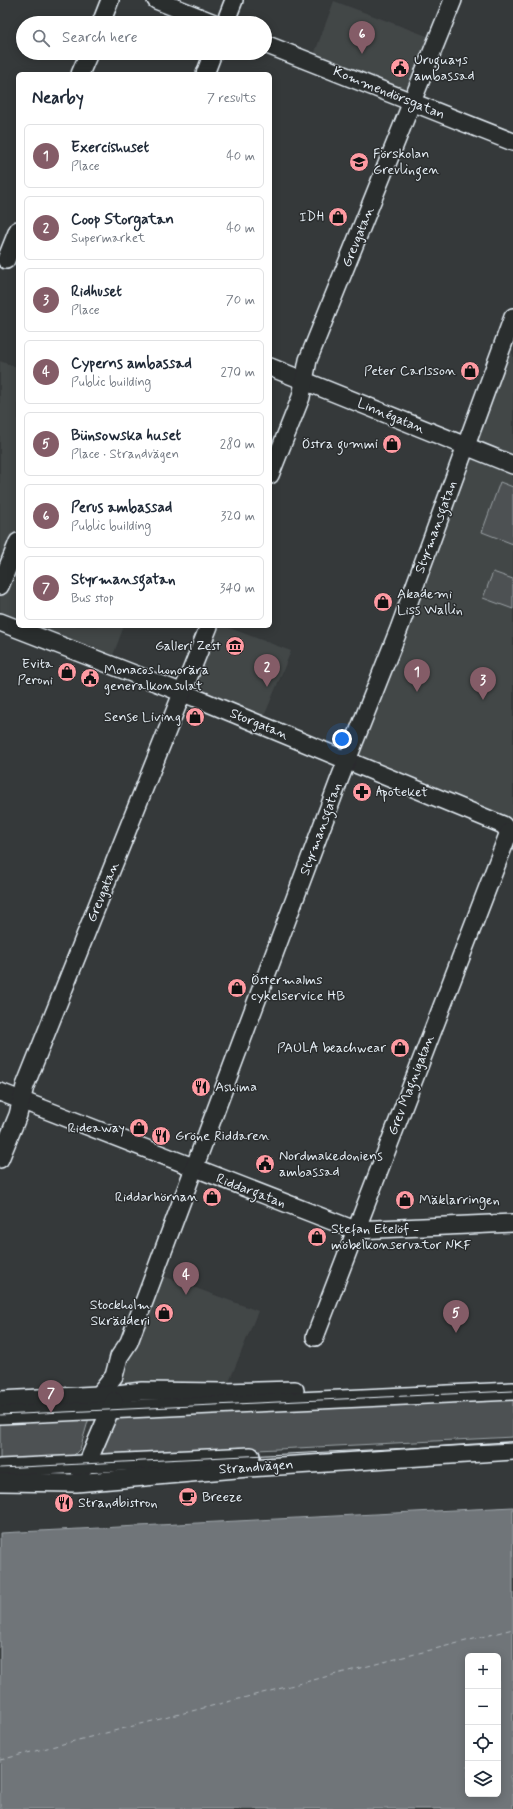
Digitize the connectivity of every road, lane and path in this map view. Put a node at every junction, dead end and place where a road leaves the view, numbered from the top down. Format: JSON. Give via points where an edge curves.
{"nodes":[{"id":1,"x":110,"y":0,"type":"edge"},
{"id":2,"x":156,"y":0,"type":"edge"},
{"id":3,"x":234,"y":0,"type":"edge"},
{"id":4,"x":453,"y":0,"type":"edge"},
{"id":5,"x":104,"y":16,"type":"edge"},
{"id":6,"x":196,"y":16,"type":"edge"},
{"id":7,"x":228,"y":16,"type":"edge"},
{"id":8,"x":272,"y":47,"type":"edge"},
{"id":9,"x":86,"y":60,"type":"edge"},
{"id":10,"x":210,"y":60,"type":"edge"},
{"id":11,"x":81,"y":72,"type":"edge"},
{"id":12,"x":206,"y":72,"type":"edge"},
{"id":13,"x":413,"y":104,"type":"junction"},
{"id":14,"x":513,"y":142,"type":"edge"},
{"id":15,"x":16,"y":236,"type":"edge"},
{"id":16,"x":8,"y":261,"type":"edge"},
{"id":17,"x":513,"y":317,"type":"edge"},
{"id":18,"x":507,"y":350,"type":"edge"},
{"id":19,"x":272,"y":368,"type":"edge"},
{"id":20,"x":305,"y":381,"type":"junction"},
{"id":21,"x":466,"y":446,"type":"junction"},
{"id":22,"x":513,"y":465,"type":"edge"},
{"id":23,"x":272,"y":470,"type":"edge"},
{"id":24,"x":16,"y":547,"type":"edge"},
{"id":25,"x":0,"y":586,"type":"edge"},
{"id":26,"x":0,"y":622,"type":"edge"},
{"id":27,"x":208,"y":628,"type":"edge"},
{"id":28,"x":182,"y":693,"type":"junction"},
{"id":29,"x":347,"y":760,"type":"junction"},
{"id":30,"x":511,"y":833,"type":"edge"},
{"id":31,"x":0,"y":1092,"type":"edge"},
{"id":32,"x":22,"y":1101,"type":"junction"},
{"id":33,"x":0,"y":1159,"type":"edge"},
{"id":34,"x":194,"y":1169,"type":"junction"},
{"id":35,"x":513,"y":1224,"type":"edge"},
{"id":36,"x":355,"y":1230,"type":"junction"},
{"id":37,"x":315,"y":1337,"type":"dead end"},
{"id":38,"x":129,"y":1342,"type":"junction"},
{"id":39,"x":513,"y":1381,"type":"edge"},
{"id":40,"x":513,"y":1391,"type":"edge"},
{"id":41,"x":117,"y":1394,"type":"junction"},
{"id":42,"x":99,"y":1395,"type":"junction"},
{"id":43,"x":0,"y":1400,"type":"edge"},
{"id":44,"x":110,"y":1410,"type":"junction"},
{"id":45,"x":0,"y":1415,"type":"edge"},
{"id":46,"x":513,"y":1443,"type":"edge"},
{"id":47,"x":513,"y":1451,"type":"edge"},
{"id":48,"x":87,"y":1464,"type":"junction"},
{"id":49,"x":0,"y":1468,"type":"edge"},
{"id":50,"x":0,"y":1475,"type":"edge"},
{"id":51,"x":0,"y":1482,"type":"edge"}],
"edges":[{"from":1,"to":5,"type":"street"},
{"from":2,"to":6,"type":"street"},
{"from":3,"to":7,"type":"street"},
{"from":4,"to":13,"type":"street","name":"Grevgatan"},
{"from":8,"to":13,"type":"street","name":"Kommendörsgatan"},
{"from":9,"to":11,"type":"street"},
{"from":10,"to":12,"type":"street"},
{"from":13,"to":14,"type":"street","name":"Kommendörsgatan"},
{"from":13,"to":20,"type":"street","name":"Grevgatan","via":[[308,360]]},
{"from":15,"to":16,"type":"street"},
{"from":17,"to":18,"type":"street","name":"Styrmansgatan"},
{"from":18,"to":21,"type":"street","name":"Styrmansgatan"},
{"from":19,"to":20,"type":"street","name":"Linnégatan"},
{"from":20,"to":21,"type":"street","name":"Linnégatan"},
{"from":20,"to":23,"type":"street","name":"Grevgatan"},
{"from":21,"to":22,"type":"street","name":"Linnégatan"},
{"from":21,"to":29,"type":"street","name":"Styrmansgatan"},
{"from":24,"to":25,"type":"street"},
{"from":26,"to":28,"type":"street","name":"Storgatan"},
{"from":27,"to":28,"type":"street","name":"Grevgatan"},
{"from":28,"to":29,"type":"street","name":"Storgatan"},
{"from":28,"to":32,"type":"street","name":"Grevgatan","via":[[25,1086]]},
{"from":29,"to":30,"type":"street","name":"Storgatan","via":[[503,825]]},
{"from":29,"to":34,"type":"street","name":"Styrmansgatan"},
{"from":30,"to":36,"type":"street","name":"Grev Magnigatan"},
{"from":31,"to":32,"type":"street","name":"Riddargatan"},
{"from":32,"to":33,"type":"street","name":"Grevgatan"},
{"from":32,"to":34,"type":"street","name":"Riddargatan"},
{"from":34,"to":36,"type":"street","name":"Riddargatan"},
{"from":34,"to":38,"type":"street","name":"Styrmansgatan"},
{"from":35,"to":36,"type":"street","name":"Riddargatan"},
{"from":36,"to":37,"type":"street","name":"Grev Magnigatan"},
{"from":38,"to":41,"type":"street","name":"Styrmansgatan","via":[[128,1363]]},
{"from":38,"to":42,"type":"street","name":"Styrmansgatan","via":[[120,1357],[114,1376]]},
{"from":39,"to":41,"type":"street","via":[[230,1392],[142,1391]]},
{"from":40,"to":44,"type":"street"},
{"from":41,"to":42,"type":"street"},
{"from":41,"to":44,"type":"street","name":"Styrmansgatan"},
{"from":42,"to":43,"type":"street"},
{"from":44,"to":45,"type":"street"},
{"from":44,"to":48,"type":"street","name":"Styrmansgatan"},
{"from":46,"to":48,"type":"street","name":"Strandvägen"},
{"from":47,"to":51,"type":"street","name":"Strandvägen","via":[[248,1468],[76,1483]]},
{"from":48,"to":49,"type":"street","name":"Strandvägen"},
{"from":48,"to":50,"type":"street","name":"Strandvägen","via":[[82,1471],[76,1473]]}]}
